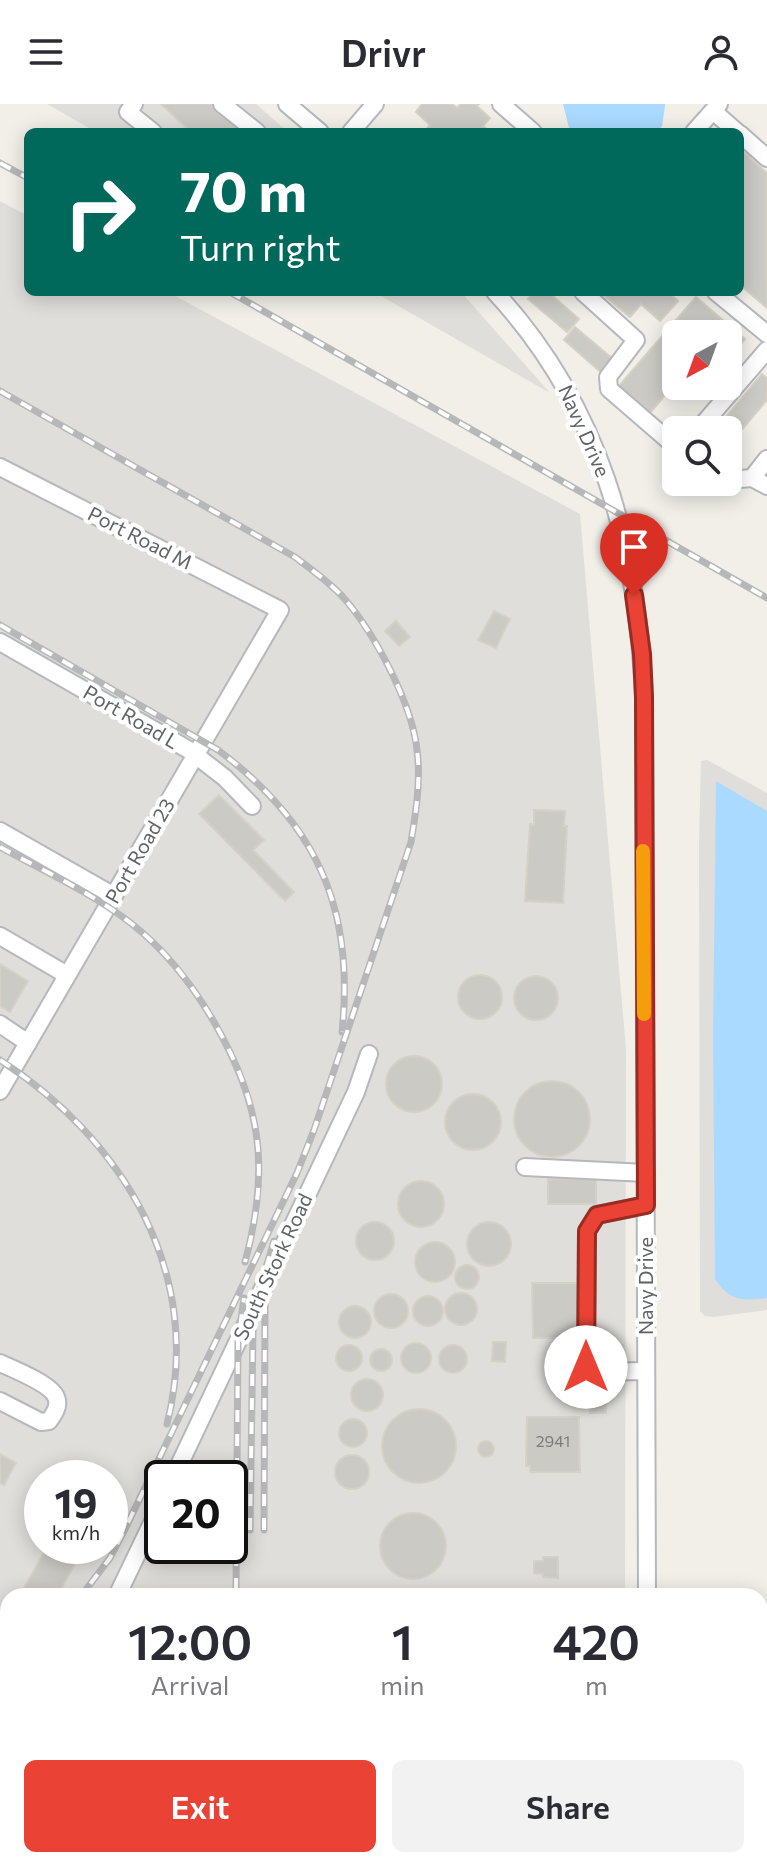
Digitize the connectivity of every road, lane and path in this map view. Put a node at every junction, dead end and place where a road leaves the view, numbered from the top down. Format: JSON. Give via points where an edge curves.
{"nodes":[{"id":1,"x":134,"y":104,"type":"edge"},
{"id":2,"x":222,"y":104,"type":"edge"},
{"id":3,"x":287,"y":104,"type":"edge"},
{"id":4,"x":375,"y":104,"type":"edge"},
{"id":5,"x":501,"y":104,"type":"edge"},
{"id":6,"x":716,"y":107,"type":"edge"},
{"id":7,"x":148,"y":128,"type":"edge"},
{"id":8,"x":252,"y":128,"type":"edge"},
{"id":9,"x":315,"y":128,"type":"edge"},
{"id":10,"x":354,"y":128,"type":"edge"},
{"id":11,"x":528,"y":128,"type":"edge"},
{"id":12,"x":698,"y":128,"type":"edge"},
{"id":13,"x":735,"y":128,"type":"edge"},
{"id":14,"x":744,"y":137,"type":"edge"},
{"id":15,"x":767,"y":158,"type":"edge"},
{"id":16,"x":498,"y":296,"type":"edge"},
{"id":17,"x":587,"y":296,"type":"edge"},
{"id":18,"x":721,"y":296,"type":"edge"},
{"id":19,"x":767,"y":334,"type":"edge"},
{"id":20,"x":766,"y":352,"type":"edge"},
{"id":21,"x":710,"y":416,"type":"edge"},
{"id":22,"x":662,"y":435,"type":"edge"},
{"id":23,"x":767,"y":459,"type":"edge"},
{"id":24,"x":0,"y":467,"type":"edge"},
{"id":25,"x":759,"y":482,"type":"edge"},
{"id":26,"x":280,"y":610,"type":"joint"},
{"id":27,"x":0,"y":642,"type":"edge"},
{"id":28,"x":196,"y":754,"type":"junction"},
{"id":29,"x":252,"y":806,"type":"dead end"},
{"id":30,"x":0,"y":831,"type":"edge"},
{"id":31,"x":114,"y":896,"type":"junction"},
{"id":32,"x":0,"y":936,"type":"edge"},
{"id":33,"x":67,"y":975,"type":"junction"},
{"id":34,"x":0,"y":1024,"type":"edge"},
{"id":35,"x":28,"y":1043,"type":"junction"},
{"id":36,"x":369,"y":1054,"type":"dead end"},
{"id":37,"x":0,"y":1091,"type":"edge"},
{"id":38,"x":525,"y":1167,"type":"dead end"},
{"id":39,"x":646,"y":1173,"type":"junction"},
{"id":40,"x":646,"y":1205,"type":"junction"},
{"id":41,"x":0,"y":1363,"type":"edge"},
{"id":42,"x":646,"y":1371,"type":"junction"},
{"id":43,"x":0,"y":1401,"type":"edge"},
{"id":44,"x":182,"y":1460,"type":"edge"},
{"id":45,"x":144,"y":1540,"type":"edge"},
{"id":46,"x":121,"y":1588,"type":"edge"},
{"id":47,"x":647,"y":1588,"type":"edge"}],
"edges":[{"from":1,"to":7,"type":"street","via":[[128,112]]},
{"from":2,"to":8,"type":"street"},
{"from":3,"to":9,"type":"street"},
{"from":4,"to":10,"type":"street"},
{"from":5,"to":11,"type":"street"},
{"from":6,"to":12,"type":"street"},
{"from":6,"to":13,"type":"street"},
{"from":14,"to":15,"type":"street"},
{"from":16,"to":39,"type":"street","name":"Navy Drive","via":[[546,356],[579,411],[626,540],[644,697]]},
{"from":17,"to":22,"type":"street","via":[[636,340],[608,377],[609,389]]},
{"from":18,"to":19,"type":"street"},
{"from":20,"to":21,"type":"street"},
{"from":23,"to":25,"type":"street"},
{"from":24,"to":26,"type":"street","name":"Port Road M"},
{"from":26,"to":28,"type":"street","name":"Port Road 23"},
{"from":27,"to":28,"type":"street","name":"Port Road L"},
{"from":28,"to":29,"type":"street","name":"Port Road L"},
{"from":28,"to":31,"type":"street","name":"Port Road 23"},
{"from":30,"to":31,"type":"street"},
{"from":31,"to":33,"type":"street","name":"Port Road 23"},
{"from":32,"to":33,"type":"street"},
{"from":33,"to":35,"type":"street","name":"Port Road 23"},
{"from":34,"to":35,"type":"street"},
{"from":35,"to":37,"type":"street","name":"Port Road 23"},
{"from":36,"to":44,"type":"street","name":"South Stork Road","via":[[356,1092]]},
{"from":38,"to":39,"type":"street"},
{"from":39,"to":40,"type":"street","name":"Navy Drive"},
{"from":40,"to":42,"type":"street","name":"Navy Drive"},
{"from":40,"to":42,"type":"street","via":[[597,1215],[587,1231],[586,1367],[592,1372]]},
{"from":41,"to":43,"type":"street","via":[[51,1390],[57,1409],[49,1421],[41,1422]]},
{"from":42,"to":47,"type":"street","name":"Navy Drive"},
{"from":45,"to":46,"type":"street"}]}
